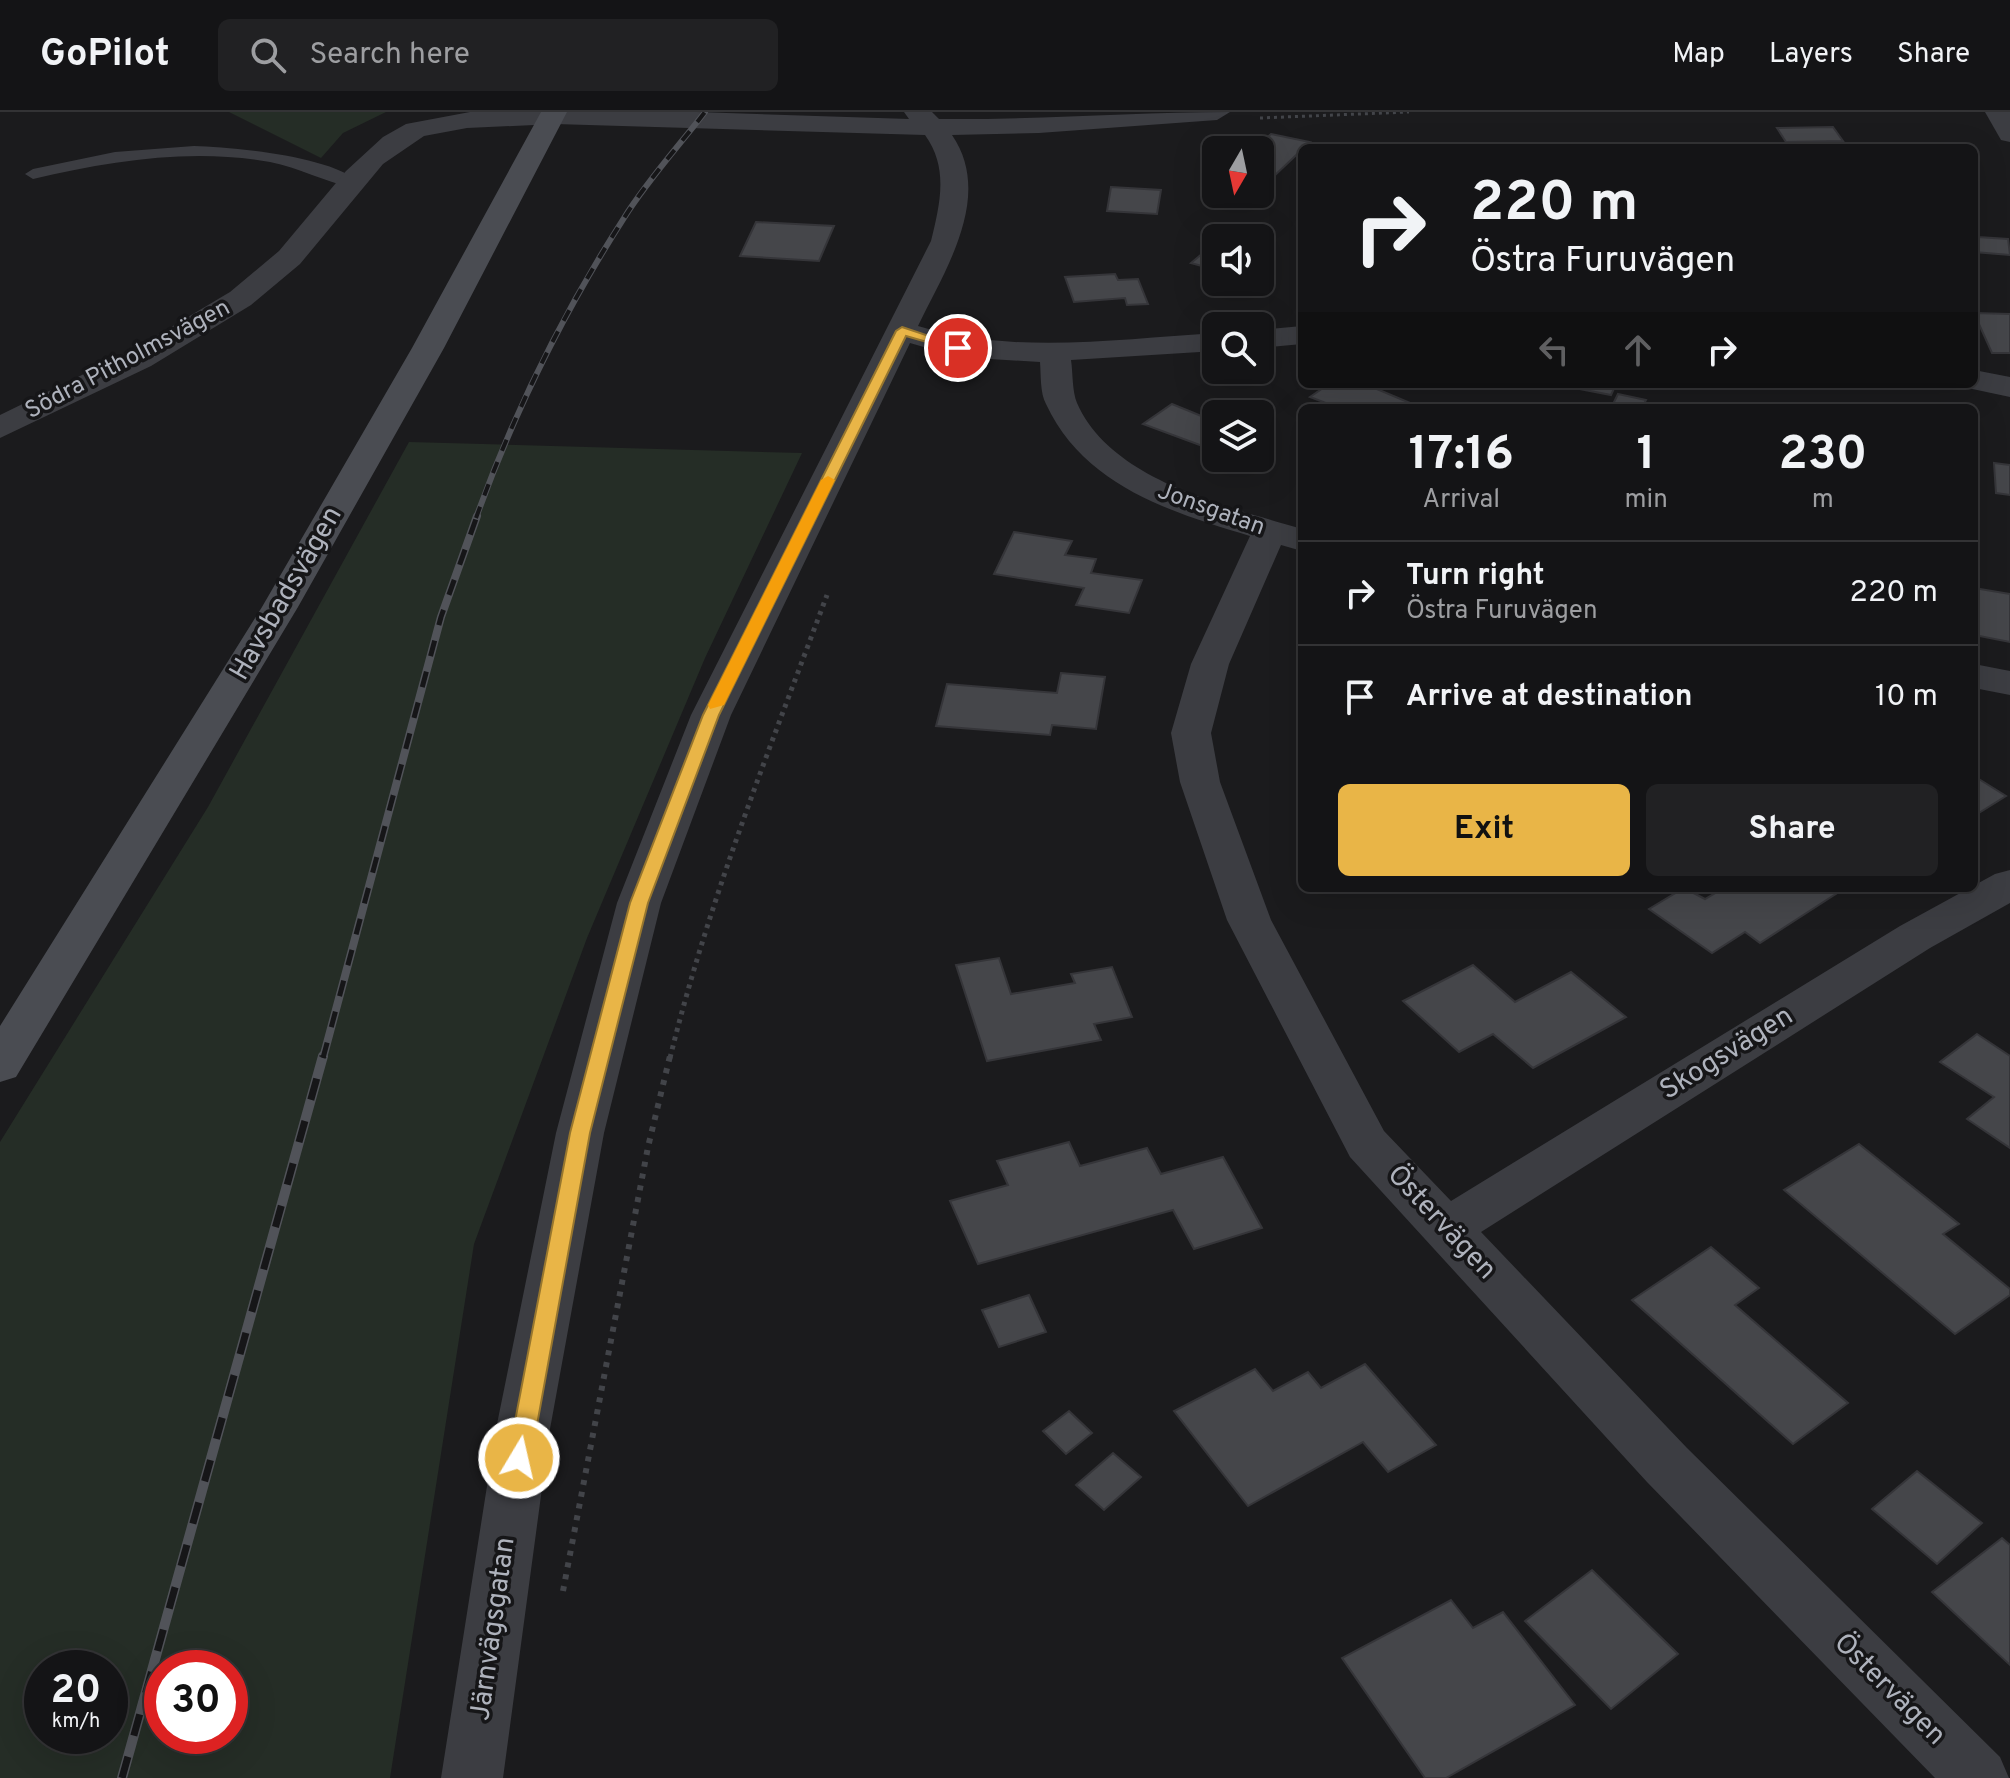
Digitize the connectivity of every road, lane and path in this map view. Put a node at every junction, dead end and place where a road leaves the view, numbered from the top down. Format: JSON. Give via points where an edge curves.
{"nodes":[{"id":1,"x":1217,"y":112,"type":"edge"},
{"id":2,"x":1998,"y":112,"type":"edge"},
{"id":3,"x":553,"y":113,"type":"edge"},
{"id":4,"x":926,"y":120,"type":"edge"},
{"id":5,"x":2010,"y":134,"type":"edge"},
{"id":6,"x":33,"y":174,"type":"dead end"},
{"id":7,"x":352,"y":183,"type":"junction"},
{"id":8,"x":902,"y":331,"type":"junction"},
{"id":9,"x":1298,"y":335,"type":"edge"},
{"id":10,"x":1274,"y":338,"type":"edge"},
{"id":11,"x":1202,"y":343,"type":"edge"},
{"id":12,"x":1054,"y":353,"type":"junction"},
{"id":13,"x":1978,"y":381,"type":"edge"},
{"id":14,"x":2010,"y":387,"type":"edge"},
{"id":15,"x":0,"y":428,"type":"edge"},
{"id":16,"x":1286,"y":536,"type":"edge"},
{"id":17,"x":828,"y":592,"type":"dead end"},
{"id":18,"x":1978,"y":677,"type":"edge"},
{"id":19,"x":2010,"y":683,"type":"edge"},
{"id":20,"x":2010,"y":884,"type":"edge"},
{"id":21,"x":0,"y":1065,"type":"edge"},
{"id":22,"x":1446,"y":1229,"type":"junction"},
{"id":23,"x":561,"y":1603,"type":"dead end"},
{"id":24,"x":472,"y":1778,"type":"edge"},
{"id":25,"x":1978,"y":1778,"type":"edge"}],
"edges":[{"from":1,"to":4,"type":"street","name":"Södra Pitholmsvägen","via":[[1022,126]]},
{"from":2,"to":5,"type":"street"},
{"from":3,"to":4,"type":"street","name":"Södra Pitholmsvägen"},
{"from":3,"to":7,"type":"street","name":"Södra Pitholmsvägen","via":[[441,120],[382,149]]},
{"from":3,"to":21,"type":"main road","name":"Havsbadsvägen","via":[[428,348],[280,607]]},
{"from":4,"to":8,"type":"street","name":"Järnvägsgatan","via":[[954,158],[956,198],[945,241]]},
{"from":6,"to":7,"type":"lane","via":[[108,155],[172,149],[257,154],[315,167]]},
{"from":7,"to":15,"type":"street","name":"Södra Pitholmsvägen","via":[[276,271],[243,297]]},
{"from":8,"to":12,"type":"street","via":[[958,348]]},
{"from":8,"to":24,"type":"street","name":"Järnvägsgatan","via":[[711,715],[639,903],[580,1133],[523,1429]]},
{"from":9,"to":10,"type":"street"},
{"from":11,"to":12,"type":"street"},
{"from":12,"to":16,"type":"street","name":"Jonsgatan","via":[[1061,403],[1095,451],[1129,478],[1190,507]]},
{"from":13,"to":14,"type":"street"},
{"from":16,"to":22,"type":"street","name":"Östervägen","via":[[1210,664],[1191,733],[1200,782],[1249,920],[1367,1144]]},
{"from":17,"to":23,"type":"path","via":[[691,972],[648,1147]]},
{"from":18,"to":19,"type":"street"},
{"from":20,"to":22,"type":"street","name":"Skogsvägen","via":[[1915,937]]},
{"from":22,"to":25,"type":"street","name":"Östervägen","via":[[1667,1465]]}]}
